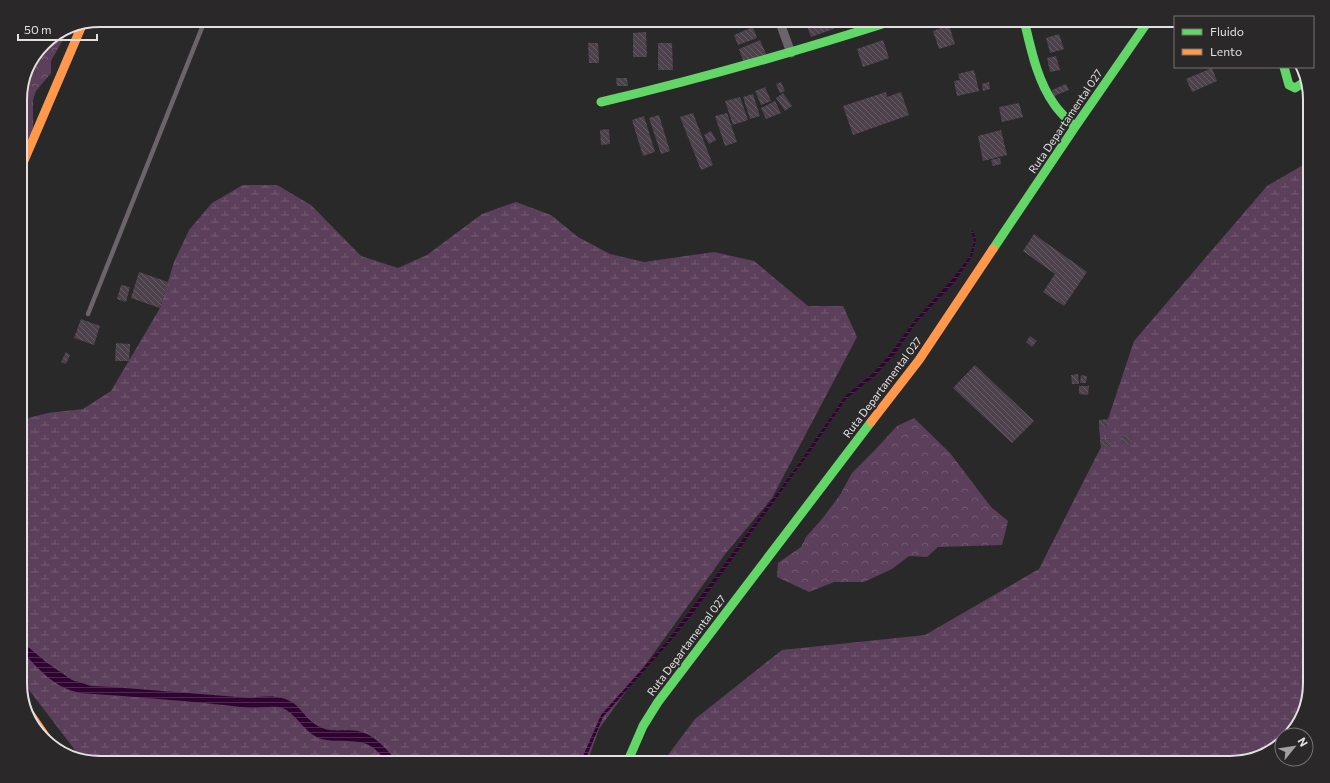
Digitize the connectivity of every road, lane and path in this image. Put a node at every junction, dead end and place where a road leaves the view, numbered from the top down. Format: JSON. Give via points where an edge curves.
{"nodes":[{"id":1,"x":202,"y":27,"type":"edge"},
{"id":2,"x":781,"y":27,"type":"edge"},
{"id":3,"x":873,"y":27,"type":"edge"},
{"id":4,"x":1026,"y":27,"type":"edge"},
{"id":5,"x":1144,"y":27,"type":"edge"},
{"id":6,"x":80,"y":30,"type":"edge"},
{"id":7,"x":790,"y":53,"type":"junction"},
{"id":8,"x":1284,"y":68,"type":"edge"},
{"id":9,"x":1302,"y":84,"type":"edge"},
{"id":10,"x":601,"y":102,"type":"dead end"},
{"id":11,"x":1075,"y":127,"type":"junction"},
{"id":12,"x":27,"y":154,"type":"edge"},
{"id":13,"x":88,"y":314,"type":"dead end"},
{"id":14,"x":630,"y":756,"type":"edge"}],
"edges":[{"from":1,"to":13,"type":"lane"},
{"from":2,"to":7,"type":"street"},
{"from":3,"to":7,"type":"main road"},
{"from":4,"to":11,"type":"main road","via":[[1044,87],[1054,105]]},
{"from":5,"to":11,"type":"main road","name":"Ruta Departamental 027"},
{"from":6,"to":12,"type":"main road"},
{"from":7,"to":10,"type":"main road","via":[[681,84]]},
{"from":8,"to":9,"type":"main road","via":[[1289,85],[1295,88]]},
{"from":11,"to":14,"type":"main road","name":"Ruta Departamental 027","via":[[919,360],[658,702]]}]}
